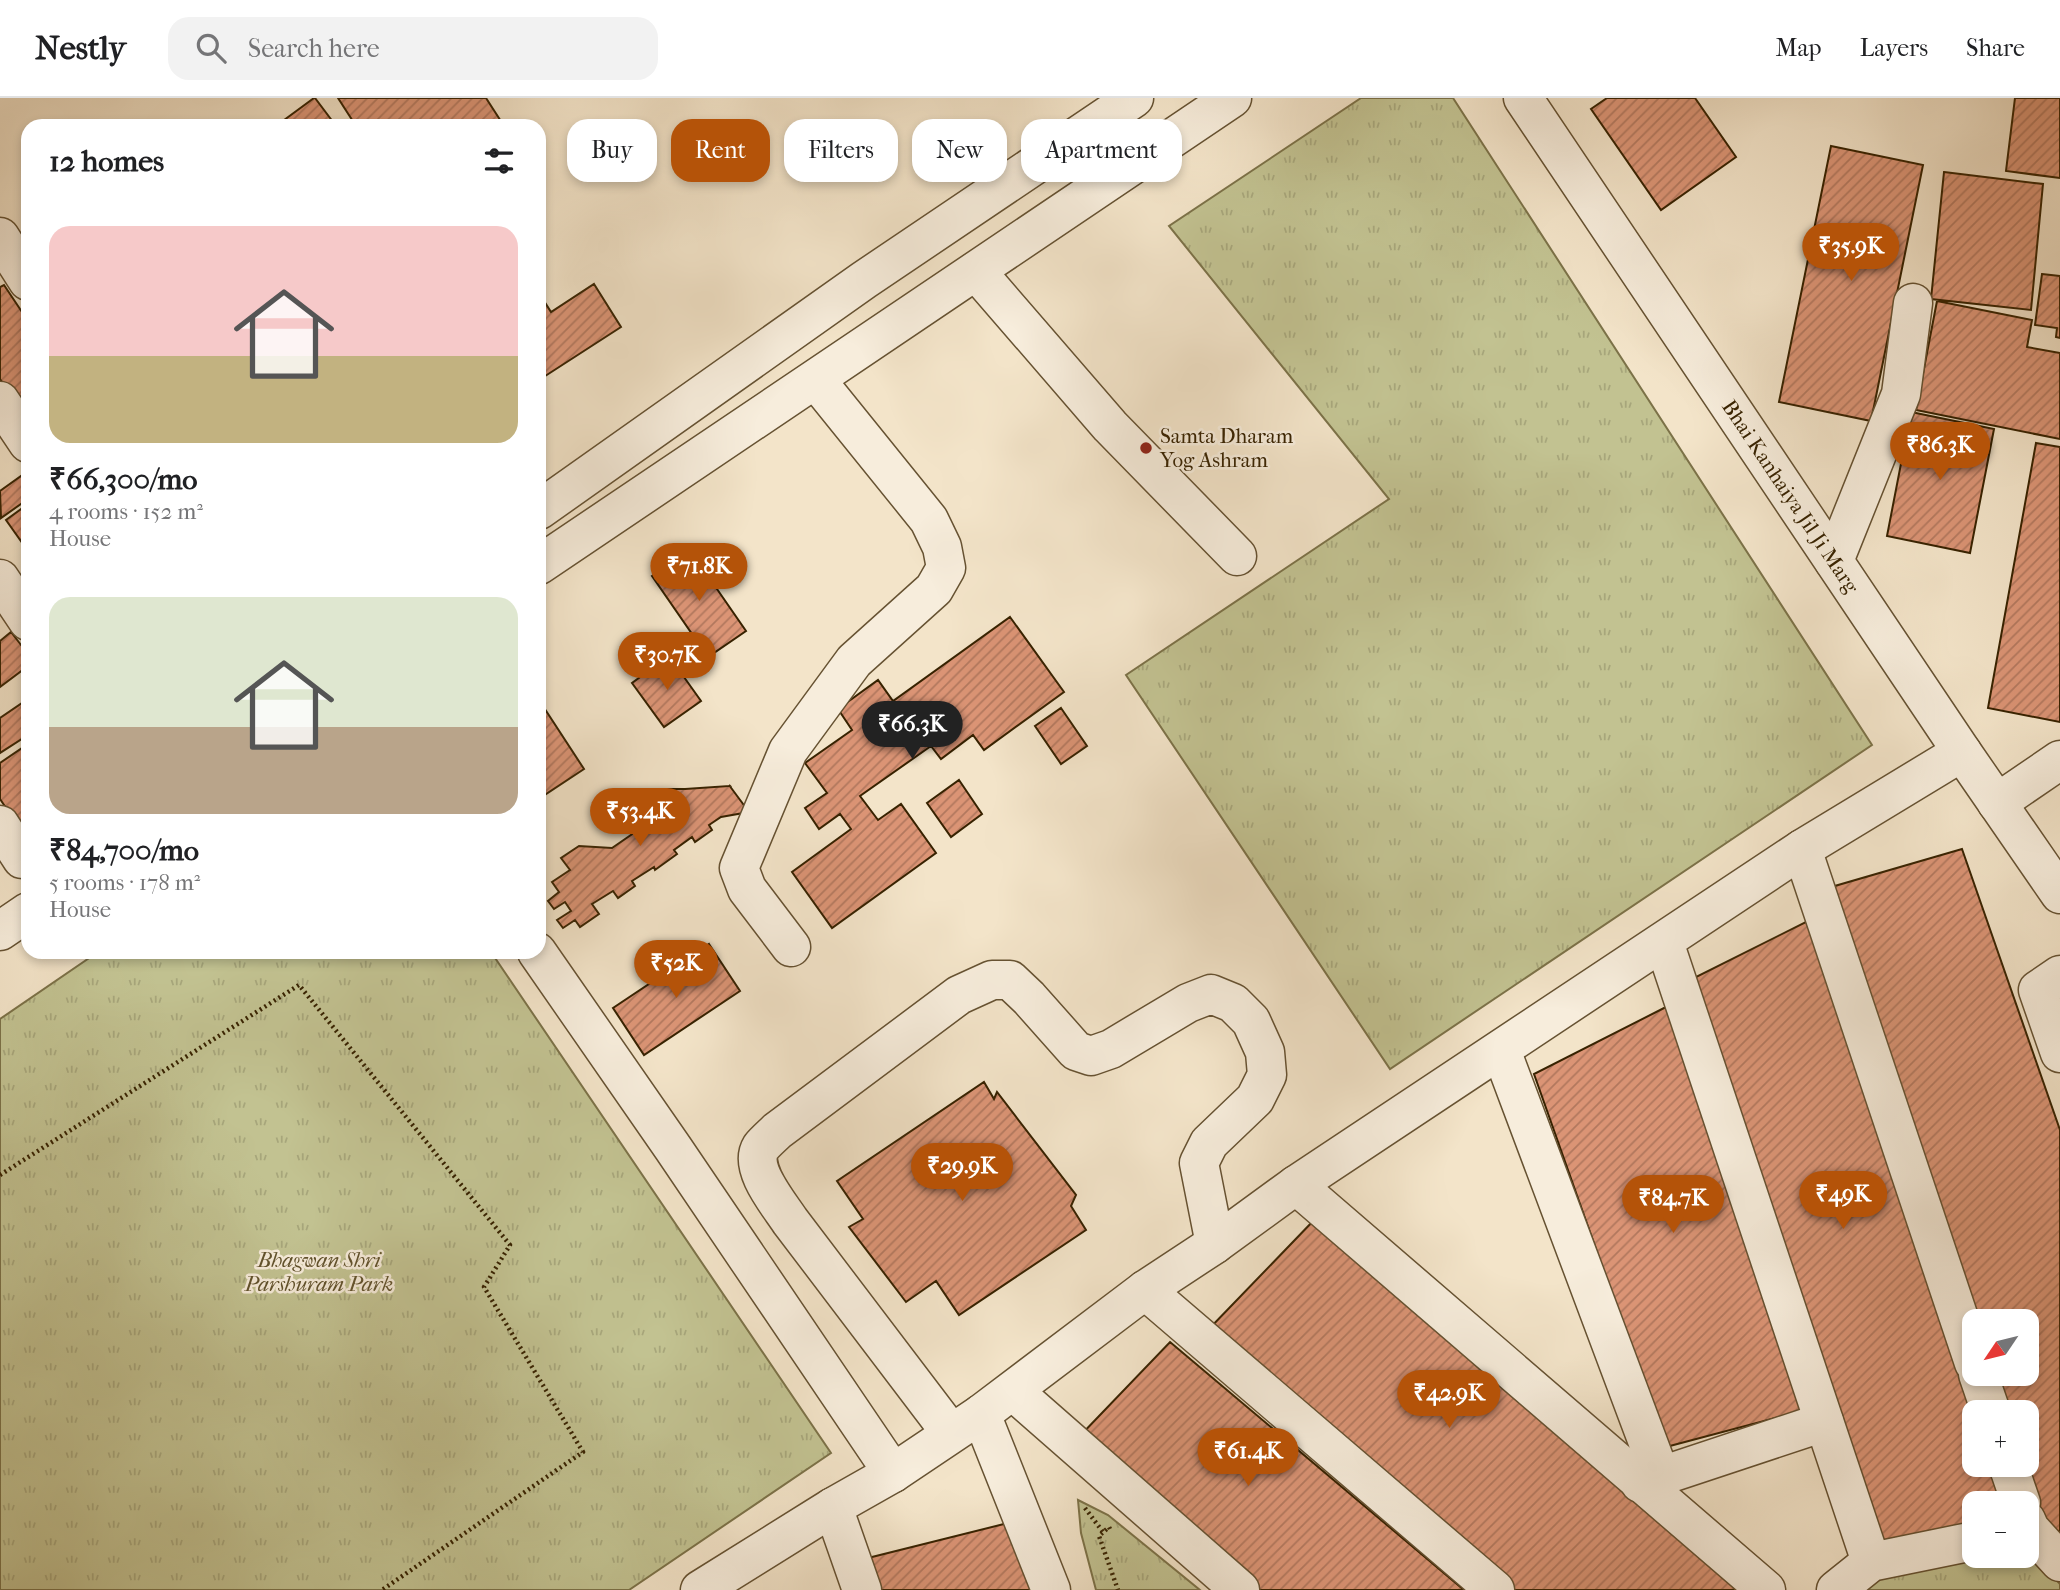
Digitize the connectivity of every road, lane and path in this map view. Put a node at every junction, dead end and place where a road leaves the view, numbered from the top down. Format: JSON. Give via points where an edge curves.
{"nodes":[{"id":1,"x":1134,"y":98,"type":"edge"},
{"id":2,"x":1232,"y":98,"type":"edge"},
{"id":3,"x":1523,"y":98,"type":"edge"},
{"id":4,"x":976,"y":271,"type":"junction"},
{"id":5,"x":1913,"y":303,"type":"dead end"},
{"id":6,"x":816,"y":380,"type":"junction"},
{"id":7,"x":0,"y":401,"type":"edge"},
{"id":8,"x":21,"y":432,"type":"edge"},
{"id":9,"x":546,"y":505,"type":"edge"},
{"id":10,"x":1237,"y":556,"type":"dead end"},
{"id":11,"x":546,"y":560,"type":"edge"},
{"id":12,"x":1834,"y":561,"type":"junction"},
{"id":13,"x":0,"y":579,"type":"edge"},
{"id":14,"x":21,"y":610,"type":"edge"},
{"id":15,"x":1962,"y":752,"type":"junction"},
{"id":16,"x":2060,"y":760,"type":"edge"},
{"id":17,"x":1997,"y":803,"type":"junction"},
{"id":18,"x":0,"y":825,"type":"edge"},
{"id":19,"x":1802,"y":849,"type":"junction"},
{"id":20,"x":17,"y":863,"type":"edge"},
{"id":21,"x":2060,"y":894,"type":"edge"},
{"id":22,"x":21,"y":917,"type":"edge"},
{"id":23,"x":0,"y":931,"type":"edge"},
{"id":24,"x":1664,"y":942,"type":"junction"},
{"id":25,"x":791,"y":947,"type":"dead end"},
{"id":26,"x":542,"y":959,"type":"edge"},
{"id":27,"x":2060,"y":975,"type":"edge"},
{"id":28,"x":1501,"y":1050,"type":"junction"},
{"id":29,"x":2060,"y":1053,"type":"edge"},
{"id":30,"x":0,"y":1175,"type":"edge"},
{"id":31,"x":1296,"y":1185,"type":"junction"},
{"id":32,"x":1215,"y":1244,"type":"junction"},
{"id":33,"x":1145,"y":1290,"type":"junction"},
{"id":34,"x":1962,"y":1327,"type":"edge"},
{"id":35,"x":1013,"y":1391,"type":"junction"},
{"id":36,"x":1824,"y":1422,"type":"junction"},
{"id":37,"x":966,"y":1424,"type":"junction"},
{"id":38,"x":893,"y":1473,"type":"junction"},
{"id":39,"x":1651,"y":1480,"type":"junction"},
{"id":40,"x":833,"y":1507,"type":"junction"},
{"id":41,"x":1118,"y":1535,"type":"dead end"},
{"id":42,"x":2039,"y":1537,"type":"edge"},
{"id":43,"x":1962,"y":1544,"type":"edge"},
{"id":44,"x":2060,"y":1562,"type":"edge"},
{"id":45,"x":1871,"y":1563,"type":"junction"},
{"id":46,"x":382,"y":1590,"type":"edge"},
{"id":47,"x":700,"y":1590,"type":"edge"},
{"id":48,"x":862,"y":1590,"type":"edge"},
{"id":49,"x":1051,"y":1590,"type":"edge"},
{"id":50,"x":1118,"y":1590,"type":"edge"},
{"id":51,"x":1240,"y":1590,"type":"edge"},
{"id":52,"x":1495,"y":1590,"type":"edge"},
{"id":53,"x":1766,"y":1590,"type":"edge"},
{"id":54,"x":1836,"y":1590,"type":"edge"}],
"edges":[{"from":1,"to":9,"type":"street","via":[[864,280]]},
{"from":2,"to":4,"type":"street"},
{"from":3,"to":12,"type":"street","name":"Bhai Kanhaiya Jil Ji Marg"},
{"from":4,"to":6,"type":"street"},
{"from":4,"to":10,"type":"street","via":[[1110,426]]},
{"from":5,"to":12,"type":"street","via":[[1901,394]]},
{"from":6,"to":11,"type":"street"},
{"from":6,"to":25,"type":"street","via":[[929,520],[946,568],[934,589],[854,661],[788,751],[739,868],[747,889]]},
{"from":7,"to":8,"type":"street"},
{"from":12,"to":15,"type":"street","name":"Bhai Kanhaiya Jil Ji Marg"},
{"from":13,"to":14,"type":"street"},
{"from":15,"to":17,"type":"street","name":"Bhai Kanhaiya Jil Ji Marg"},
{"from":15,"to":19,"type":"street"},
{"from":16,"to":17,"type":"street"},
{"from":17,"to":21,"type":"street","name":"Bhai Kanhaiya Jil Ji Marg"},
{"from":18,"to":20,"type":"street"},
{"from":19,"to":24,"type":"street"},
{"from":19,"to":34,"type":"street"},
{"from":22,"to":23,"type":"street"},
{"from":24,"to":28,"type":"street"},
{"from":24,"to":36,"type":"street"},
{"from":26,"to":38,"type":"street"},
{"from":27,"to":29,"type":"street","via":[[2038,990]]},
{"from":28,"to":31,"type":"street"},
{"from":28,"to":39,"type":"street"},
{"from":30,"to":46,"type":"path","via":[[299,985],[510,1245],[484,1287],[583,1452]]},
{"from":31,"to":32,"type":"street"},
{"from":31,"to":39,"type":"street"},
{"from":32,"to":33,"type":"street"},
{"from":32,"to":37,"type":"street","via":[[1199,1163],[1209,1143],[1255,1099],[1267,1075],[1265,1052],[1251,1021],[1233,1003],[1211,995],[1188,1003],[1091,1056],[1076,1051],[1010,981],[992,980],[960,995],[777,1131],[760,1149],[757,1164],[790,1221]]},
{"from":33,"to":35,"type":"street"},
{"from":33,"to":52,"type":"street"},
{"from":35,"to":37,"type":"street"},
{"from":35,"to":51,"type":"street"},
{"from":36,"to":39,"type":"street"},
{"from":36,"to":45,"type":"street"},
{"from":37,"to":38,"type":"street"},
{"from":37,"to":49,"type":"street"},
{"from":38,"to":40,"type":"street"},
{"from":39,"to":53,"type":"street"},
{"from":40,"to":47,"type":"street"},
{"from":40,"to":48,"type":"street"},
{"from":41,"to":50,"type":"path","via":[[1109,1527],[1099,1536]]},
{"from":42,"to":44,"type":"street"},
{"from":43,"to":45,"type":"street"},
{"from":45,"to":54,"type":"street"}]}
